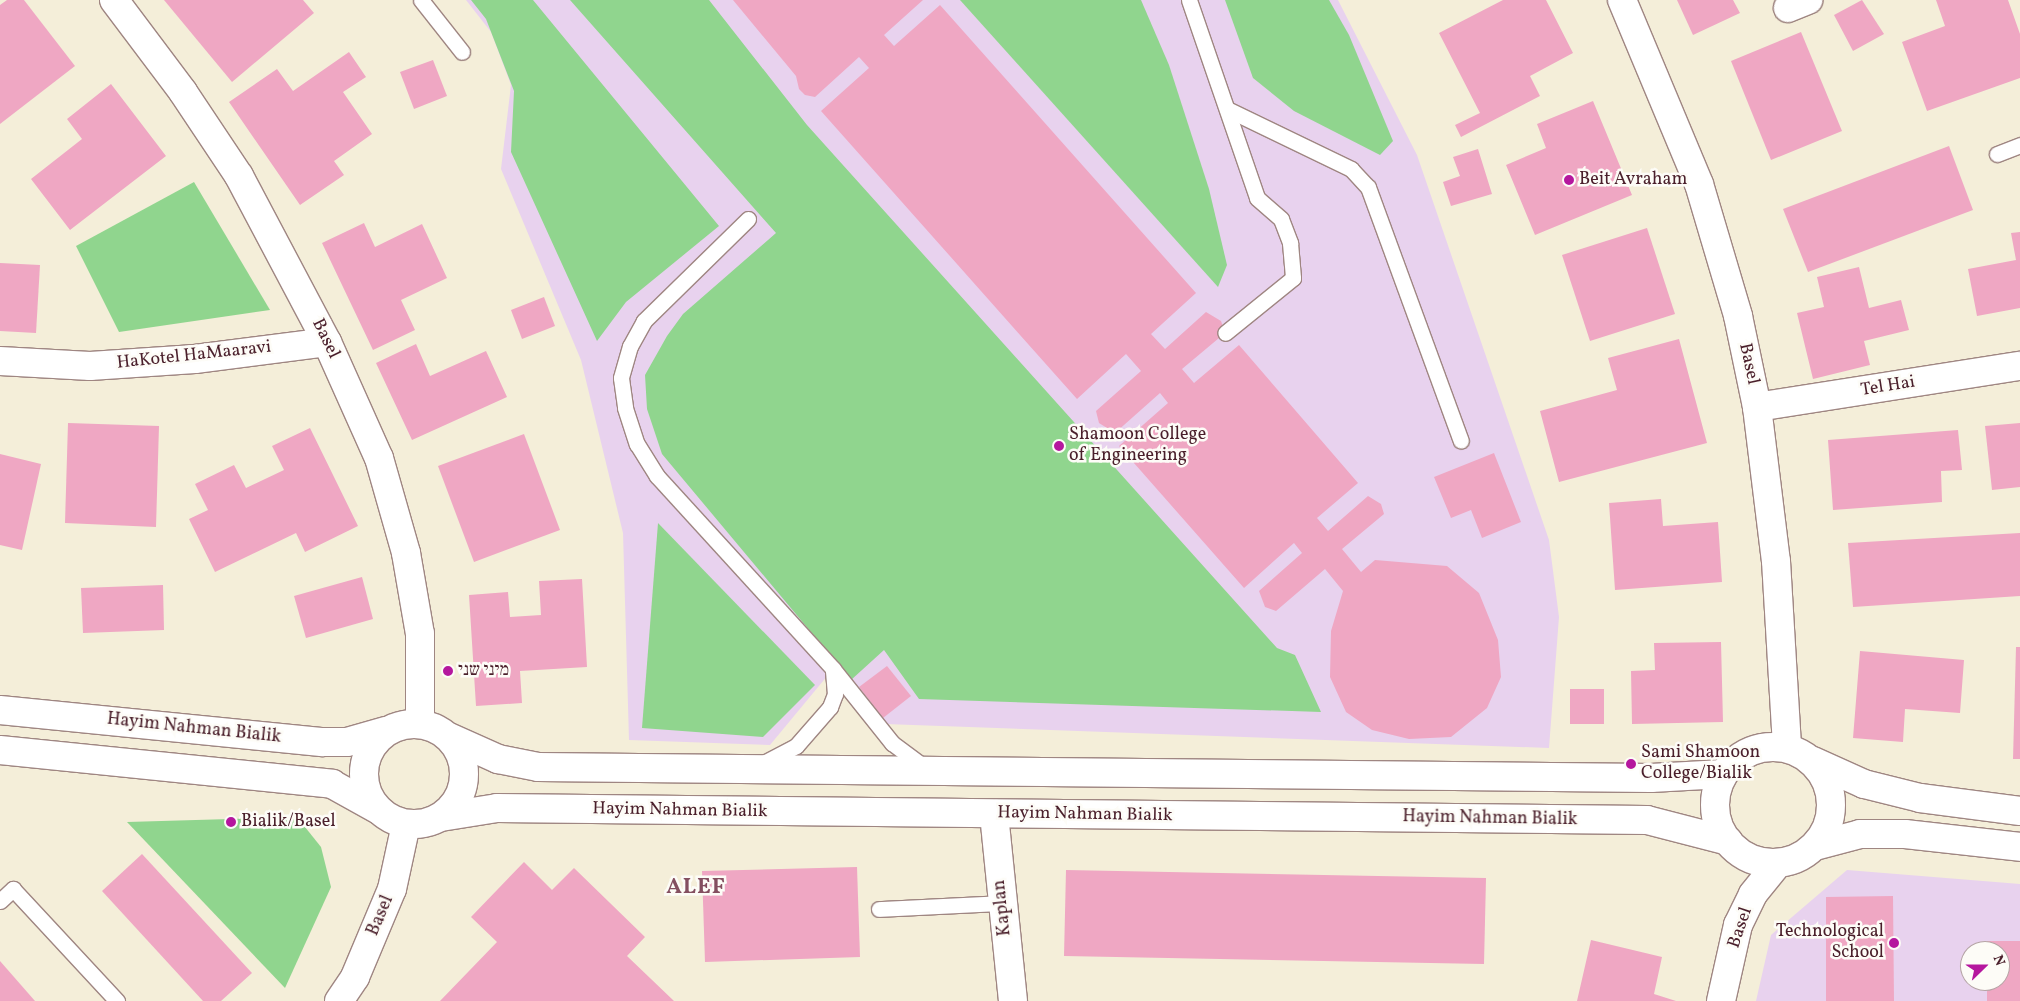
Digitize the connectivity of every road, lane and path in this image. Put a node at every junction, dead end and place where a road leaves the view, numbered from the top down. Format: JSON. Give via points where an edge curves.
{"nodes":[{"id":1,"x":114,"y":0,"type":"edge"},
{"id":2,"x":421,"y":0,"type":"edge"},
{"id":3,"x":1189,"y":0,"type":"edge"},
{"id":4,"x":1622,"y":0,"type":"edge"},
{"id":5,"x":462,"y":52,"type":"dead end"},
{"id":6,"x":1227,"y":109,"type":"junction"},
{"id":7,"x":2020,"y":145,"type":"edge"},
{"id":8,"x":1997,"y":154,"type":"dead end"},
{"id":9,"x":748,"y":219,"type":"dead end"},
{"id":10,"x":1225,"y":333,"type":"dead end"},
{"id":11,"x":327,"y":342,"type":"junction"},
{"id":12,"x":0,"y":361,"type":"edge"},
{"id":13,"x":2020,"y":366,"type":"edge"},
{"id":14,"x":1757,"y":407,"type":"junction"},
{"id":15,"x":1461,"y":441,"type":"dead end"},
{"id":16,"x":833,"y":669,"type":"junction"},
{"id":17,"x":0,"y":710,"type":"edge"},
{"id":18,"x":420,"y":723,"type":"junction"},
{"id":19,"x":386,"y":731,"type":"junction"},
{"id":20,"x":449,"y":737,"type":"junction"},
{"id":21,"x":1787,"y":747,"type":"junction"},
{"id":22,"x":0,"y":750,"type":"edge"},
{"id":23,"x":1812,"y":761,"type":"junction"},
{"id":24,"x":752,"y":769,"type":"junction"},
{"id":25,"x":929,"y":770,"type":"junction"},
{"id":26,"x":1723,"y":774,"type":"junction"},
{"id":27,"x":379,"y":810,"type":"junction"},
{"id":28,"x":2020,"y":811,"type":"edge"},
{"id":29,"x":994,"y":814,"type":"junction"},
{"id":30,"x":441,"y":817,"type":"junction"},
{"id":31,"x":406,"y":824,"type":"junction"},
{"id":32,"x":1728,"y":841,"type":"junction"},
{"id":33,"x":1815,"y":846,"type":"junction"},
{"id":34,"x":2020,"y":847,"type":"edge"},
{"id":35,"x":1778,"y":863,"type":"junction"},
{"id":36,"x":0,"y":901,"type":"edge"},
{"id":37,"x":1002,"y":903,"type":"junction"},
{"id":38,"x":879,"y":909,"type":"dead end"},
{"id":39,"x":117,"y":1001,"type":"edge"},
{"id":40,"x":339,"y":1001,"type":"edge"},
{"id":41,"x":1013,"y":1001,"type":"edge"},
{"id":42,"x":1721,"y":1001,"type":"edge"}],
"edges":[{"from":1,"to":11,"type":"street","name":"Basel","via":[[183,92],[238,176]]},
{"from":2,"to":5,"type":"lane"},
{"from":3,"to":6,"type":"lane"},
{"from":4,"to":14,"type":"street","name":"Basel","via":[[1699,184],[1738,316]]},
{"from":6,"to":10,"type":"lane","via":[[1258,198],[1281,219],[1290,242],[1293,278]]},
{"from":6,"to":15,"type":"lane","via":[[1351,170],[1368,187]]},
{"from":7,"to":8,"type":"lane"},
{"from":9,"to":16,"type":"lane","via":[[644,321],[630,346],[621,378],[625,408],[637,444],[657,476]]},
{"from":11,"to":12,"type":"street","name":"HaKotel HaMaaravi","via":[[195,360],[90,366]]},
{"from":11,"to":18,"type":"street","name":"Basel","via":[[379,458],[406,553],[420,634]]},
{"from":13,"to":14,"type":"street","name":"Tel Hai"},
{"from":14,"to":21,"type":"street","name":"Basel","via":[[1776,561]]},
{"from":16,"to":24,"type":"lane","via":[[834,694],[830,707],[796,746]]},
{"from":16,"to":25,"type":"lane","via":[[892,743]]},
{"from":17,"to":19,"type":"street","name":"Hayim Nahman Bialik","via":[[323,742],[347,742]]},
{"from":18,"to":19,"type":"street","via":[[402,724]]},
{"from":18,"to":20,"type":"street","via":[[436,727]]},
{"from":19,"to":27,"type":"street","via":[[374,741],[363,768],[369,798]]},
{"from":20,"to":24,"type":"street","via":[[498,759],[538,767]]},
{"from":20,"to":30,"type":"street","via":[[461,757],[464,780],[460,794]]},
{"from":21,"to":23,"type":"street"},
{"from":21,"to":26,"type":"street","via":[[1750,750]]},
{"from":22,"to":27,"type":"street","via":[[332,784]]},
{"from":23,"to":28,"type":"street","via":[[1864,784],[1920,798]]},
{"from":23,"to":33,"type":"street","via":[[1828,785],[1831,813],[1826,831]]},
{"from":24,"to":25,"type":"street"},
{"from":25,"to":26,"type":"street","via":[[1651,778]]},
{"from":26,"to":32,"type":"street","via":[[1716,790],[1715,808],[1719,826]]},
{"from":27,"to":31,"type":"street"},
{"from":29,"to":30,"type":"street","name":"Hayim Nahman Bialik","via":[[497,808]]},
{"from":29,"to":32,"type":"street","name":"Hayim Nahman Bialik","via":[[1647,820]]},
{"from":29,"to":37,"type":"street","name":"Kaplan"},
{"from":30,"to":31,"type":"street","via":[[430,822]]},
{"from":31,"to":40,"type":"street","name":"Basel","via":[[392,889],[355,977]]},
{"from":32,"to":35,"type":"street","via":[[1753,860]]},
{"from":33,"to":34,"type":"street","via":[[1860,834],[1905,834]]},
{"from":33,"to":35,"type":"street","via":[[1804,855]]},
{"from":35,"to":42,"type":"street","name":"Basel","via":[[1753,894],[1738,925]]},
{"from":36,"to":39,"type":"lane","via":[[14,889]]},
{"from":37,"to":38,"type":"lane"},
{"from":37,"to":41,"type":"street","name":"Kaplan"}]}
